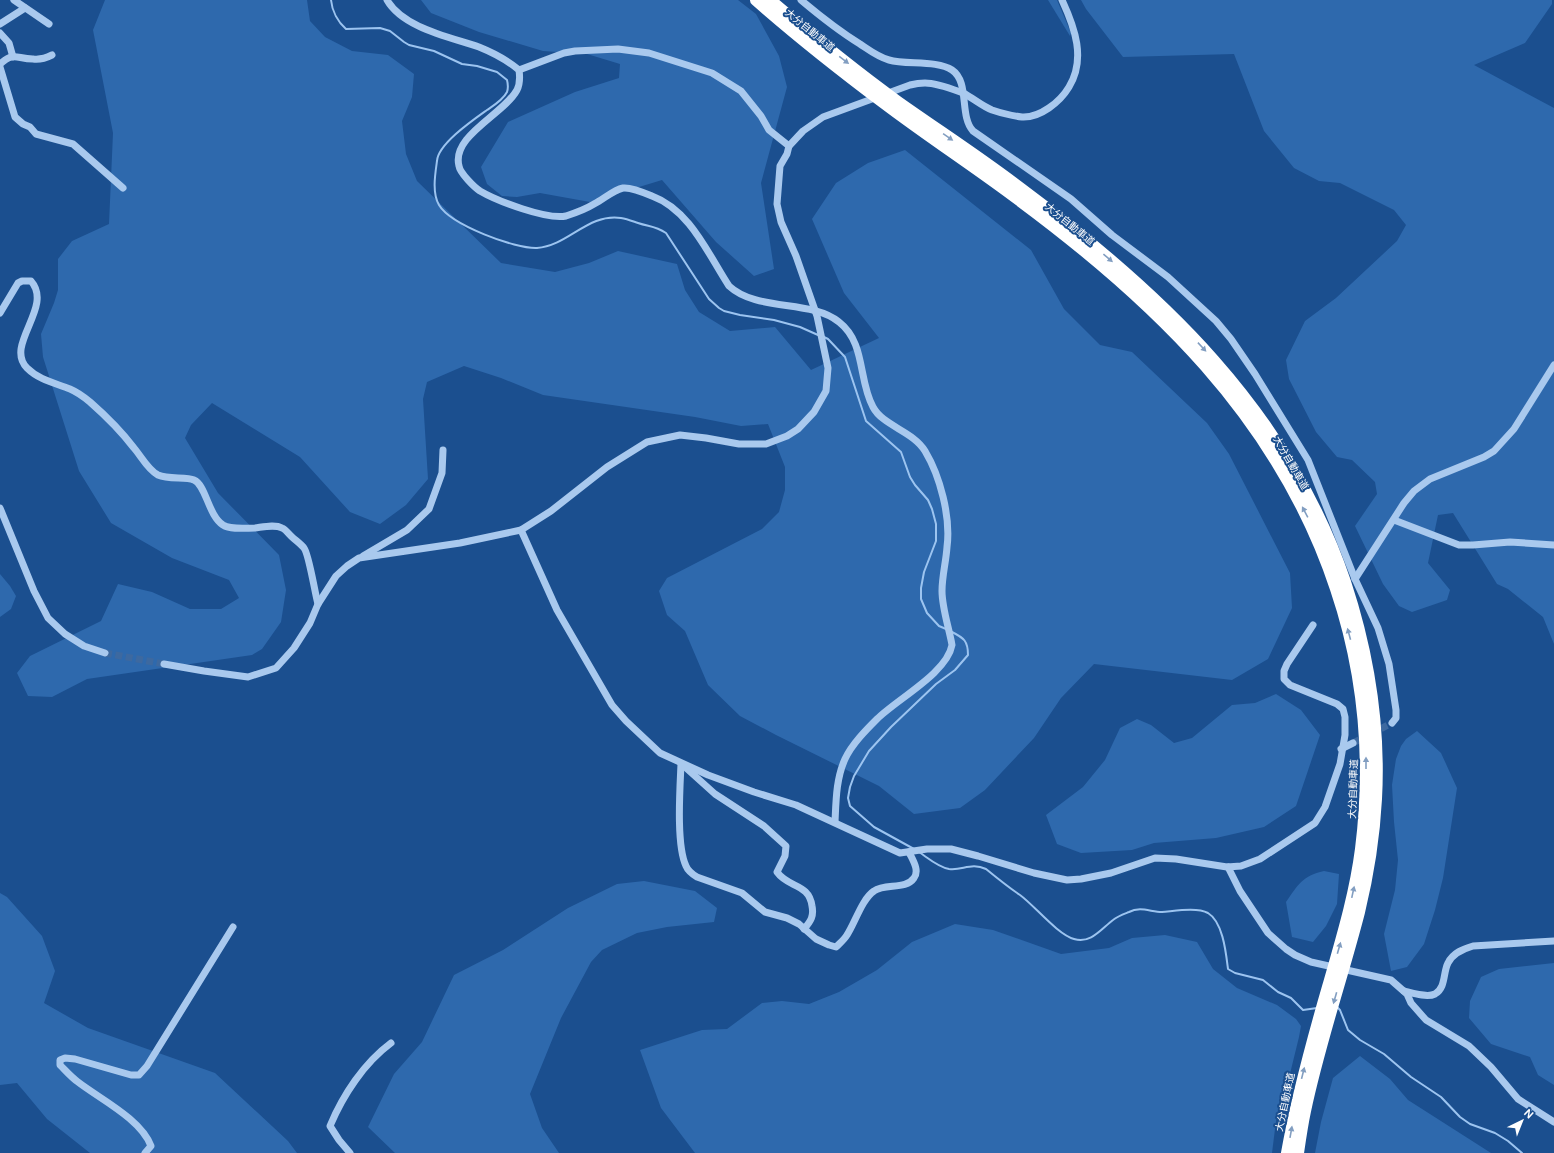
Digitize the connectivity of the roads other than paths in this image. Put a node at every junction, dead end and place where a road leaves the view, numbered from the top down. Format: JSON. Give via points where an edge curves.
{"nodes":[{"id":1,"x":14,"y":0,"type":"edge"},
{"id":2,"x":387,"y":0,"type":"edge"},
{"id":3,"x":756,"y":0,"type":"edge"},
{"id":4,"x":770,"y":0,"type":"edge"},
{"id":5,"x":802,"y":0,"type":"edge"},
{"id":6,"x":1062,"y":0,"type":"edge"},
{"id":7,"x":25,"y":8,"type":"junction"},
{"id":8,"x":0,"y":24,"type":"edge"},
{"id":9,"x":49,"y":24,"type":"dead end"},
{"id":10,"x":0,"y":33,"type":"edge"},
{"id":11,"x":52,"y":55,"type":"dead end"},
{"id":12,"x":13,"y":57,"type":"junction"},
{"id":13,"x":0,"y":64,"type":"edge"},
{"id":14,"x":0,"y":67,"type":"edge"},
{"id":15,"x":519,"y":70,"type":"junction"},
{"id":16,"x":963,"y":94,"type":"junction"},
{"id":17,"x":789,"y":146,"type":"junction"},
{"id":18,"x":124,"y":188,"type":"dead end"},
{"id":19,"x":0,"y":313,"type":"edge"},
{"id":20,"x":1554,"y":365,"type":"edge"},
{"id":21,"x":443,"y":450,"type":"dead end"},
{"id":22,"x":0,"y":508,"type":"edge"},
{"id":23,"x":1394,"y":520,"type":"junction"},
{"id":24,"x":521,"y":530,"type":"junction"},
{"id":25,"x":1554,"y":545,"type":"edge"},
{"id":26,"x":359,"y":558,"type":"junction"},
{"id":27,"x":1355,"y":579,"type":"junction"},
{"id":28,"x":318,"y":604,"type":"junction"},
{"id":29,"x":1313,"y":625,"type":"dead end"},
{"id":30,"x":105,"y":653,"type":"tunnel mouth"},
{"id":31,"x":164,"y":664,"type":"tunnel mouth"},
{"id":32,"x":1392,"y":723,"type":"dead end"},
{"id":33,"x":1354,"y":743,"type":"tunnel mouth"},
{"id":34,"x":1341,"y":749,"type":"junction"},
{"id":35,"x":681,"y":764,"type":"junction"},
{"id":36,"x":835,"y":822,"type":"junction"},
{"id":37,"x":909,"y":852,"type":"junction"},
{"id":38,"x":1228,"y":867,"type":"junction"},
{"id":39,"x":233,"y":927,"type":"dead end"},
{"id":40,"x":804,"y":929,"type":"junction"},
{"id":41,"x":1349,"y":932,"type":"junction"},
{"id":42,"x":1554,"y":941,"type":"edge"},
{"id":43,"x":1404,"y":991,"type":"junction"},
{"id":44,"x":391,"y":1043,"type":"dead end"},
{"id":45,"x":1300,"y":1111,"type":"junction"},
{"id":46,"x":1554,"y":1122,"type":"edge"},
{"id":47,"x":145,"y":1153,"type":"edge"},
{"id":48,"x":350,"y":1153,"type":"edge"},
{"id":49,"x":1287,"y":1153,"type":"edge"},
{"id":50,"x":1298,"y":1153,"type":"edge"}],
"edges":[{"from":1,"to":7,"type":"street"},
{"from":2,"to":15,"type":"street","via":[[404,18],[423,28],[498,55]]},
{"from":41,"to":3,"type":"highway","name":"大分自動車道","one_way":true,"via":[[1362,848],[1366,797],[1366,740],[1360,684],[1342,607],[1328,565],[1312,525],[1264,440],[1206,364],[1125,285],[1013,195],[886,105]]},
{"from":4,"to":41,"type":"highway","name":"大分自動車道","one_way":true,"via":[[840,58],[1019,187],[1132,278],[1213,358],[1272,435],[1322,521],[1338,560],[1364,651],[1371,691],[1376,797],[1372,849],[1362,901]]},
{"from":5,"to":16,"type":"street","via":[[839,31],[880,57],[952,69],[959,79]]},
{"from":6,"to":16,"type":"street","via":[[1072,21],[1078,63],[1067,90],[1054,104],[1037,114],[1023,117],[991,109]]},
{"from":7,"to":8,"type":"street"},
{"from":7,"to":9,"type":"street"},
{"from":10,"to":12,"type":"street","via":[[9,43]]},
{"from":11,"to":12,"type":"street","via":[[32,60]]},
{"from":12,"to":13,"type":"street","via":[[8,57]]},
{"from":14,"to":18,"type":"street","via":[[14,117],[36,134],[73,144]]},
{"from":15,"to":17,"type":"street","via":[[575,51],[618,49],[650,53],[712,72],[741,91],[769,130]]},
{"from":15,"to":36,"type":"street","via":[[520,81],[516,91],[463,144],[458,156],[459,168],[469,182],[495,199],[539,214],[553,216],[565,216],[594,205],[622,188],[668,203],[692,228],[729,286],[737,293],[748,298],[822,313],[839,322],[853,338],[863,367],[866,392],[873,408],[924,449],[935,469],[946,508],[948,545],[942,594],[951,651],[928,678],[878,718],[857,741],[845,760],[840,775]]},
{"from":16,"to":17,"type":"street","via":[[943,86],[925,83],[910,85],[823,117],[803,131]]},
{"from":16,"to":27,"type":"street","via":[[967,119],[973,131],[1071,199],[1112,235],[1168,277],[1216,321],[1255,374],[1308,460]]},
{"from":17,"to":24,"type":"street","via":[[780,166],[777,204],[781,222],[817,316],[828,368],[826,391],[814,412],[798,429],[766,444],[739,444],[680,435],[647,442],[607,467],[551,512]]},
{"from":19,"to":28,"type":"street","via":[[18,283],[31,281],[38,296],[21,351],[22,362],[27,368],[37,377],[70,389],[90,402],[120,431],[158,475],[194,480],[199,484],[213,515],[223,525],[233,528],[282,528],[305,549]]},
{"from":20,"to":23,"type":"street","via":[[1514,429],[1494,450],[1484,457],[1430,479],[1414,491]]},
{"from":21,"to":26,"type":"street","via":[[442,473],[429,509],[407,530]]},
{"from":22,"to":30,"type":"street","via":[[34,591],[48,618],[65,634],[84,646]]},
{"from":23,"to":25,"type":"street","via":[[1459,545],[1510,542]]},
{"from":23,"to":27,"type":"street"},
{"from":24,"to":26,"type":"street"},
{"from":24,"to":35,"type":"street","via":[[557,610],[612,705],[626,722],[660,753]]},
{"from":26,"to":28,"type":"street","via":[[336,576]]},
{"from":27,"to":32,"type":"street","via":[[1378,628],[1385,650],[1396,710],[1396,718]]},
{"from":28,"to":31,"type":"street","via":[[310,623],[294,648],[276,668],[248,677]]},
{"from":29,"to":34,"type":"street","via":[[1286,664],[1284,679],[1290,685],[1330,700],[1343,709],[1345,729]]},
{"from":33,"to":34,"type":"street"},
{"from":34,"to":38,"type":"street","via":[[1340,764],[1325,807],[1315,823],[1260,859],[1241,866]]},
{"from":35,"to":36,"type":"street","via":[[796,805]]},
{"from":35,"to":40,"type":"street","via":[[703,785],[764,826],[786,846],[785,856],[777,872],[781,878],[809,894],[813,914]]},
{"from":35,"to":40,"type":"street","via":[[680,835],[686,868],[697,877],[742,893],[765,912],[787,918]]},
{"from":36,"to":37,"type":"street","via":[[900,853]]},
{"from":37,"to":38,"type":"street","via":[[951,849],[1067,880],[1111,873],[1155,858]]},
{"from":37,"to":40,"type":"street","via":[[916,868],[914,878],[910,882],[879,888],[870,894],[846,937],[836,947],[816,939]]},
{"from":38,"to":43,"type":"street","via":[[1240,891],[1268,933],[1286,950],[1311,962],[1391,980]]},
{"from":39,"to":47,"type":"street","via":[[139,1075],[131,1076],[76,1059],[60,1060],[60,1066],[77,1081],[140,1128],[151,1146]]},
{"from":41,"to":45,"type":"highway","name":"大分自動車道","via":[[1314,1073]]},
{"from":42,"to":43,"type":"street","via":[[1473,946],[1458,952],[1448,963],[1441,987],[1435,994]]},
{"from":43,"to":46,"type":"street","via":[[1426,1020],[1469,1046],[1518,1098]]},
{"from":44,"to":48,"type":"street","via":[[360,1074],[330,1126]]},
{"from":49,"to":45,"type":"highway","name":"大分自動車道","one_way":true},
{"from":45,"to":50,"type":"highway","name":"大分自動車道"}]}
